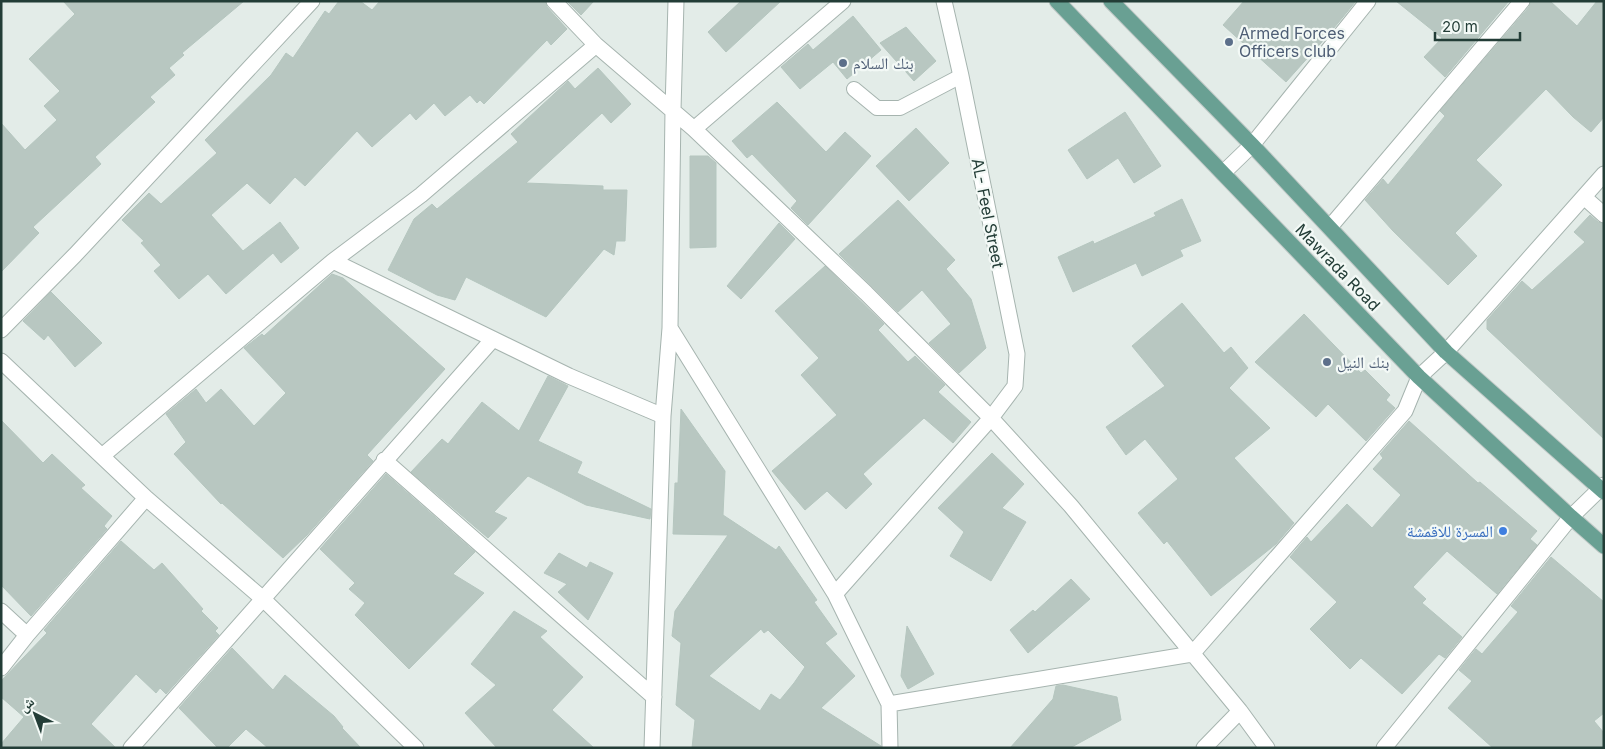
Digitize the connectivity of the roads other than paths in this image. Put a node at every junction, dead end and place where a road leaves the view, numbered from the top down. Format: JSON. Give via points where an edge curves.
{"nodes":[{"id":1,"x":312,"y":1,"type":"edge"},
{"id":2,"x":554,"y":1,"type":"edge"},
{"id":3,"x":676,"y":1,"type":"edge"},
{"id":4,"x":843,"y":1,"type":"edge"},
{"id":5,"x":944,"y":1,"type":"edge"},
{"id":6,"x":1057,"y":1,"type":"edge"},
{"id":7,"x":1111,"y":1,"type":"edge"},
{"id":8,"x":1368,"y":1,"type":"edge"},
{"id":9,"x":1522,"y":1,"type":"edge"},
{"id":10,"x":596,"y":45,"type":"junction"},
{"id":11,"x":961,"y":76,"type":"junction"},
{"id":12,"x":854,"y":89,"type":"dead end"},
{"id":13,"x":673,"y":110,"type":"junction"},
{"id":14,"x":694,"y":129,"type":"junction"},
{"id":15,"x":1252,"y":145,"type":"junction"},
{"id":16,"x":1224,"y":173,"type":"junction"},
{"id":17,"x":1604,"y":174,"type":"edge"},
{"id":18,"x":1584,"y":197,"type":"junction"},
{"id":19,"x":1604,"y":215,"type":"edge"},
{"id":20,"x":1330,"y":227,"type":"junction"},
{"id":21,"x":333,"y":261,"type":"junction"},
{"id":22,"x":670,"y":328,"type":"junction"},
{"id":23,"x":1,"y":330,"type":"edge"},
{"id":24,"x":493,"y":339,"type":"junction"},
{"id":25,"x":1446,"y":352,"type":"junction"},
{"id":26,"x":1,"y":361,"type":"edge"},
{"id":27,"x":1419,"y":377,"type":"junction"},
{"id":28,"x":663,"y":416,"type":"junction"},
{"id":29,"x":991,"y":418,"type":"junction"},
{"id":30,"x":102,"y":456,"type":"junction"},
{"id":31,"x":384,"y":460,"type":"junction"},
{"id":32,"x":1603,"y":489,"type":"edge"},
{"id":33,"x":146,"y":498,"type":"junction"},
{"id":34,"x":1570,"y":518,"type":"junction"},
{"id":35,"x":1604,"y":546,"type":"edge"},
{"id":36,"x":835,"y":594,"type":"junction"},
{"id":37,"x":262,"y":598,"type":"junction"},
{"id":38,"x":1,"y":611,"type":"edge"},
{"id":39,"x":27,"y":635,"type":"junction"},
{"id":40,"x":1192,"y":654,"type":"junction"},
{"id":41,"x":1,"y":668,"type":"edge"},
{"id":42,"x":654,"y":697,"type":"junction"},
{"id":43,"x":889,"y":704,"type":"junction"},
{"id":44,"x":1240,"y":711,"type":"junction"},
{"id":45,"x":130,"y":748,"type":"edge"},
{"id":46,"x":416,"y":748,"type":"edge"},
{"id":47,"x":652,"y":748,"type":"edge"},
{"id":48,"x":890,"y":748,"type":"edge"},
{"id":49,"x":1204,"y":748,"type":"edge"},
{"id":50,"x":1267,"y":748,"type":"edge"},
{"id":51,"x":1384,"y":748,"type":"edge"}],
"edges":[{"from":1,"to":23,"type":"street"},
{"from":2,"to":10,"type":"street"},
{"from":3,"to":13,"type":"street"},
{"from":4,"to":14,"type":"street"},
{"from":5,"to":11,"type":"street","name":"AL- Feel Street"},
{"from":6,"to":16,"type":"main road","name":"Mawrada Road"},
{"from":7,"to":15,"type":"main road","name":"Mawrada Road"},
{"from":8,"to":15,"type":"street"},
{"from":9,"to":20,"type":"street"},
{"from":10,"to":13,"type":"street"},
{"from":10,"to":21,"type":"street","via":[[421,195]]},
{"from":11,"to":12,"type":"lane","via":[[900,108],[877,108]]},
{"from":11,"to":29,"type":"street","name":"AL- Feel Street","via":[[1017,354],[1015,386]]},
{"from":13,"to":14,"type":"street"},
{"from":13,"to":22,"type":"street"},
{"from":14,"to":29,"type":"street"},
{"from":15,"to":16,"type":"street"},
{"from":15,"to":20,"type":"main road","name":"Mawrada Road"},
{"from":16,"to":27,"type":"main road","name":"Mawrada Road"},
{"from":17,"to":18,"type":"street"},
{"from":18,"to":19,"type":"street"},
{"from":18,"to":25,"type":"street"},
{"from":20,"to":25,"type":"main road","name":"Mawrada Road"},
{"from":21,"to":24,"type":"street"},
{"from":21,"to":30,"type":"street"},
{"from":22,"to":28,"type":"street"},
{"from":22,"to":36,"type":"street"},
{"from":24,"to":28,"type":"street"},
{"from":24,"to":31,"type":"street"},
{"from":25,"to":27,"type":"street"},
{"from":25,"to":32,"type":"main road","name":"Mawrada Road"},
{"from":26,"to":30,"type":"street"},
{"from":27,"to":34,"type":"main road","name":"Mawrada Road"},
{"from":27,"to":40,"type":"street","via":[[1405,411]]},
{"from":28,"to":42,"type":"street"},
{"from":29,"to":36,"type":"street","name":"AL- Feel Street"},
{"from":29,"to":40,"type":"street","via":[[1071,506]]},
{"from":30,"to":33,"type":"street"},
{"from":31,"to":37,"type":"street"},
{"from":31,"to":42,"type":"street"},
{"from":32,"to":34,"type":"street"},
{"from":33,"to":37,"type":"street"},
{"from":33,"to":39,"type":"street"},
{"from":34,"to":35,"type":"main road","name":"Mawrada Road"},
{"from":34,"to":51,"type":"street"},
{"from":36,"to":43,"type":"street"},
{"from":37,"to":45,"type":"street"},
{"from":37,"to":46,"type":"street"},
{"from":38,"to":39,"type":"street"},
{"from":39,"to":41,"type":"street"},
{"from":40,"to":43,"type":"street"},
{"from":40,"to":44,"type":"street"},
{"from":42,"to":47,"type":"street"},
{"from":43,"to":48,"type":"street"},
{"from":44,"to":49,"type":"street"},
{"from":44,"to":50,"type":"street"}]}
